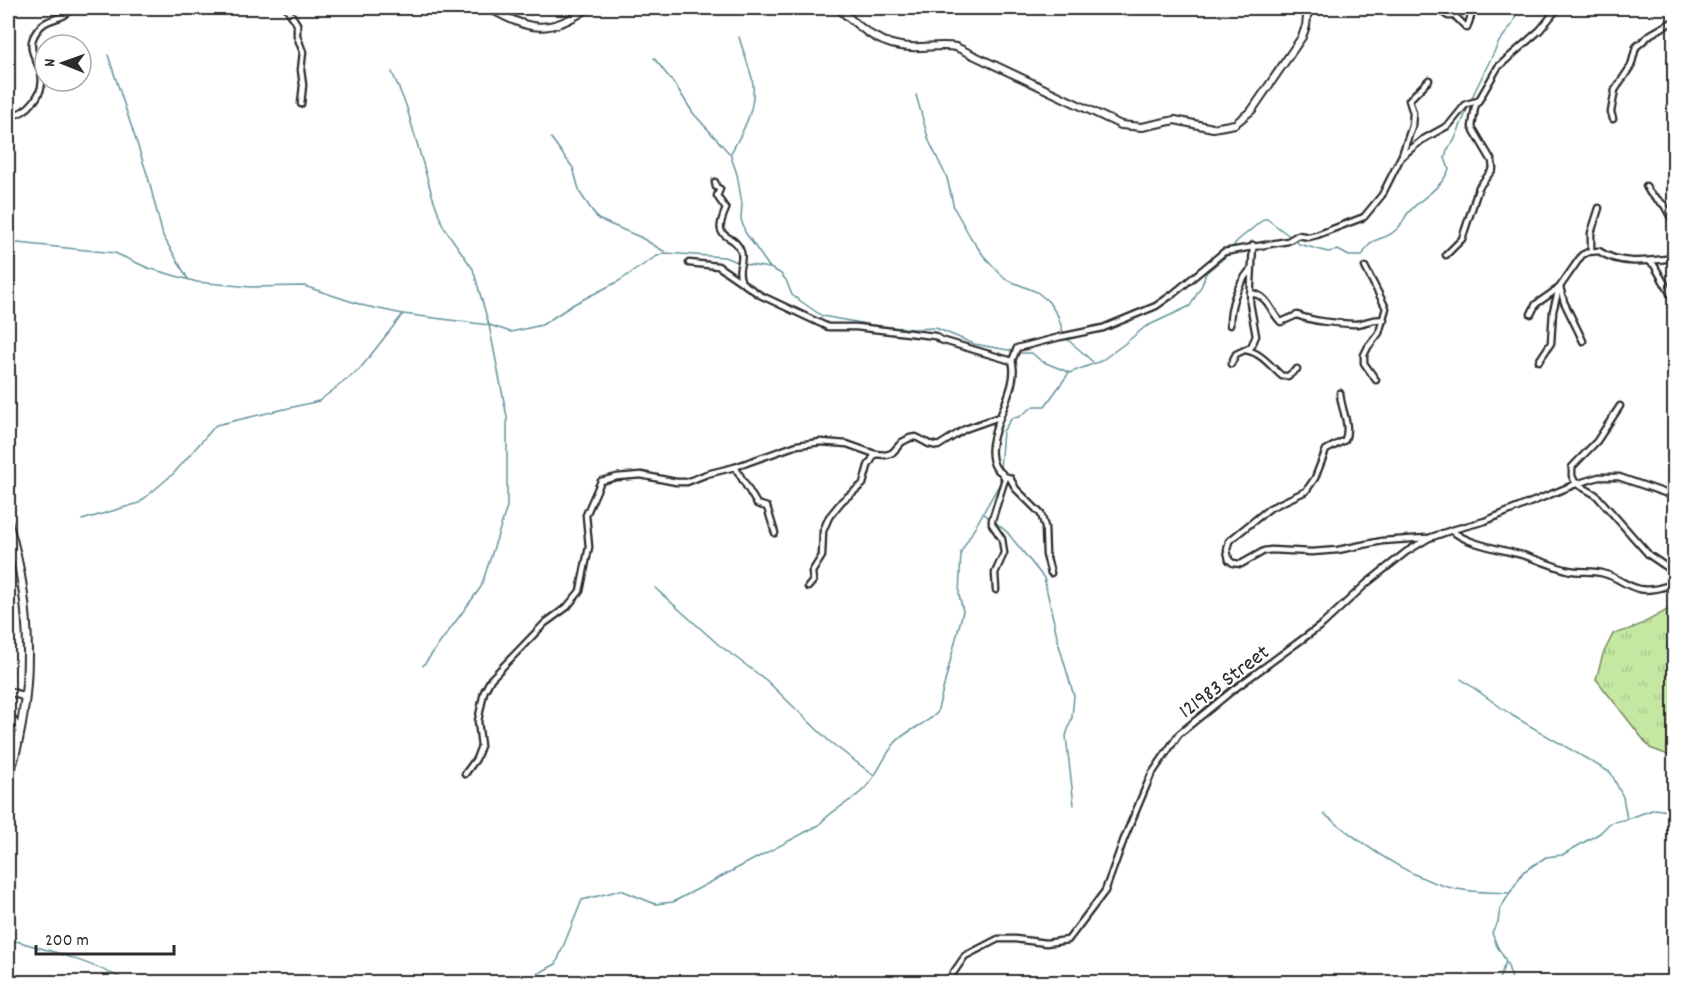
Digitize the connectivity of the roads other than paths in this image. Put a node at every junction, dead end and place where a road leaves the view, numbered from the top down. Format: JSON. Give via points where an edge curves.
{"nodes":[{"id":1,"x":72,"y":8,"type":"edge"},
{"id":2,"x":287,"y":8,"type":"edge"},
{"id":3,"x":490,"y":8,"type":"edge"},
{"id":4,"x":589,"y":8,"type":"edge"},
{"id":5,"x":841,"y":8,"type":"edge"},
{"id":6,"x":1308,"y":8,"type":"edge"},
{"id":7,"x":1471,"y":8,"type":"edge"},
{"id":8,"x":1558,"y":8,"type":"edge"},
{"id":9,"x":1439,"y":10,"type":"dead end"},
{"id":10,"x":1674,"y":21,"type":"edge"},
{"id":11,"x":1429,"y":80,"type":"dead end"},
{"id":12,"x":8,"y":96,"type":"edge"},
{"id":13,"x":1476,"y":102,"type":"junction"},
{"id":14,"x":301,"y":104,"type":"dead end"},
{"id":15,"x":8,"y":116,"type":"edge"},
{"id":16,"x":1613,"y":119,"type":"dead end"},
{"id":17,"x":1401,"y":157,"type":"junction"},
{"id":18,"x":715,"y":183,"type":"dead end"},
{"id":19,"x":1646,"y":186,"type":"dead end"},
{"id":20,"x":1599,"y":208,"type":"dead end"},
{"id":21,"x":1674,"y":223,"type":"edge"},
{"id":22,"x":1253,"y":245,"type":"junction"},
{"id":23,"x":1591,"y":251,"type":"junction"},
{"id":24,"x":1446,"y":255,"type":"dead end"},
{"id":25,"x":1674,"y":258,"type":"edge"},
{"id":26,"x":1650,"y":262,"type":"junction"},
{"id":27,"x":689,"y":263,"type":"dead end"},
{"id":28,"x":1365,"y":267,"type":"dead end"},
{"id":29,"x":1251,"y":268,"type":"junction"},
{"id":30,"x":742,"y":283,"type":"junction"},
{"id":31,"x":1560,"y":287,"type":"junction"},
{"id":32,"x":1250,"y":293,"type":"junction"},
{"id":33,"x":1674,"y":300,"type":"edge"},
{"id":34,"x":1531,"y":314,"type":"dead end"},
{"id":35,"x":1384,"y":320,"type":"junction"},
{"id":36,"x":1230,"y":325,"type":"dead end"},
{"id":37,"x":1583,"y":341,"type":"dead end"},
{"id":38,"x":1246,"y":350,"type":"junction"},
{"id":39,"x":1012,"y":361,"type":"junction"},
{"id":40,"x":1539,"y":361,"type":"dead end"},
{"id":41,"x":1231,"y":364,"type":"dead end"},
{"id":42,"x":1297,"y":369,"type":"dead end"},
{"id":43,"x":1376,"y":380,"type":"dead end"},
{"id":44,"x":1340,"y":393,"type":"dead end"},
{"id":45,"x":1620,"y":406,"type":"dead end"},
{"id":46,"x":999,"y":417,"type":"junction"},
{"id":47,"x":875,"y":454,"type":"junction"},
{"id":48,"x":735,"y":467,"type":"junction"},
{"id":49,"x":1001,"y":472,"type":"junction"},
{"id":50,"x":1576,"y":483,"type":"junction"},
{"id":51,"x":1674,"y":496,"type":"edge"},
{"id":52,"x":8,"y":523,"type":"edge"},
{"id":53,"x":1452,"y":530,"type":"junction"},
{"id":54,"x":775,"y":533,"type":"dead end"},
{"id":55,"x":1429,"y":538,"type":"junction"},
{"id":56,"x":1674,"y":572,"type":"edge"},
{"id":57,"x":1051,"y":573,"type":"dead end"},
{"id":58,"x":1674,"y":583,"type":"edge"},
{"id":59,"x":808,"y":587,"type":"dead end"},
{"id":60,"x":996,"y":590,"type":"dead end"},
{"id":61,"x":8,"y":692,"type":"edge"},
{"id":62,"x":25,"y":697,"type":"junction"},
{"id":63,"x":8,"y":713,"type":"edge"},
{"id":64,"x":20,"y":731,"type":"junction"},
{"id":65,"x":465,"y":774,"type":"dead end"},
{"id":66,"x":8,"y":779,"type":"edge"},
{"id":67,"x":947,"y":982,"type":"edge"}],
"edges":[{"from":1,"to":15,"type":"street","via":[[46,20],[33,38],[32,54],[42,75],[38,95],[27,110]]},
{"from":2,"to":14,"type":"street","via":[[297,24],[303,52]]},
{"from":3,"to":4,"type":"street","via":[[517,22],[544,27],[564,22]]},
{"from":5,"to":6,"type":"street","via":[[865,32],[886,43],[961,49],[1121,125],[1142,127],[1175,120],[1216,128],[1235,123],[1252,110],[1302,37]]},
{"from":7,"to":9,"type":"street","via":[[1467,28],[1455,15],[1448,16]]},
{"from":8,"to":13,"type":"street","via":[[1540,30],[1498,67]]},
{"from":10,"to":16,"type":"street","via":[[1636,47],[1631,66],[1615,90]]},
{"from":11,"to":17,"type":"street","via":[[1409,100],[1412,126]]},
{"from":12,"to":15,"type":"street"},
{"from":13,"to":17,"type":"street","via":[[1466,104],[1449,125]]},
{"from":13,"to":24,"type":"street","via":[[1472,127],[1492,161],[1493,170],[1479,186],[1462,239]]},
{"from":17,"to":22,"type":"street","via":[[1382,195],[1364,217],[1317,235]]},
{"from":18,"to":30,"type":"street","via":[[720,189],[717,196],[726,209],[720,230],[741,253]]},
{"from":19,"to":21,"type":"street"},
{"from":20,"to":23,"type":"street","via":[[1591,233]]},
{"from":22,"to":29,"type":"street"},
{"from":22,"to":39,"type":"street","via":[[1231,251],[1156,306],[1103,328],[1030,344],[1015,352]]},
{"from":23,"to":26,"type":"street","via":[[1621,260]]},
{"from":23,"to":31,"type":"street","via":[[1582,255]]},
{"from":25,"to":26,"type":"street"},
{"from":26,"to":33,"type":"street"},
{"from":27,"to":30,"type":"street","via":[[718,266]]},
{"from":28,"to":35,"type":"street","via":[[1386,304]]},
{"from":29,"to":32,"type":"street"},
{"from":29,"to":36,"type":"street","via":[[1234,298]]},
{"from":30,"to":39,"type":"street","via":[[828,327],[935,336]]},
{"from":31,"to":34,"type":"street","via":[[1536,304]]},
{"from":31,"to":37,"type":"street"},
{"from":31,"to":40,"type":"street","via":[[1553,311],[1551,344]]},
{"from":32,"to":35,"type":"street","via":[[1268,302],[1281,322],[1297,315],[1316,321],[1356,324]]},
{"from":32,"to":38,"type":"street","via":[[1256,334]]},
{"from":35,"to":43,"type":"street","via":[[1364,355],[1364,363]]},
{"from":38,"to":41,"type":"street","via":[[1236,354]]},
{"from":38,"to":42,"type":"street","via":[[1260,356],[1282,376]]},
{"from":39,"to":46,"type":"street","via":[[1015,375]]},
{"from":44,"to":55,"type":"street","via":[[1348,427],[1345,440],[1326,450],[1316,478],[1306,492],[1270,507],[1229,541],[1229,560],[1241,564],[1271,550],[1312,552]]},
{"from":45,"to":50,"type":"street","via":[[1597,441],[1572,467]]},
{"from":46,"to":47,"type":"street","via":[[965,429],[940,445],[913,437],[892,453]]},
{"from":46,"to":49,"type":"street","via":[[992,444],[994,463]]},
{"from":47,"to":48,"type":"street","via":[[847,444],[821,442],[797,445]]},
{"from":47,"to":59,"type":"street","via":[[863,484],[842,501],[825,524],[822,556]]},
{"from":48,"to":54,"type":"street","via":[[757,504],[767,507]]},
{"from":48,"to":65,"type":"street","via":[[682,482],[641,475],[602,481],[586,515],[589,547],[580,591],[491,679],[478,721],[481,746]]},
{"from":49,"to":57,"type":"street","via":[[1041,514]]},
{"from":49,"to":60,"type":"street","via":[[1004,485],[992,520],[1004,553],[995,573]]},
{"from":50,"to":51,"type":"street","name":"121983 Street","via":[[1612,476]]},
{"from":50,"to":53,"type":"street","name":"121983 Street","via":[[1485,521]]},
{"from":50,"to":56,"type":"street","via":[[1596,495],[1649,555]]},
{"from":52,"to":62,"type":"main road","via":[[24,598],[28,650]]},
{"from":53,"to":55,"type":"street","name":"121983 Street"},
{"from":53,"to":58,"type":"street","via":[[1470,540],[1560,568],[1608,574],[1632,587],[1650,589]]},
{"from":55,"to":67,"type":"street","name":"121983 Street","via":[[1406,552],[1323,624],[1179,734],[1151,775],[1105,891],[1068,940],[1046,943],[998,939],[966,956]]},
{"from":61,"to":62,"type":"street"},
{"from":62,"to":64,"type":"main road"},
{"from":63,"to":64,"type":"street"},
{"from":64,"to":66,"type":"main road"}]}
